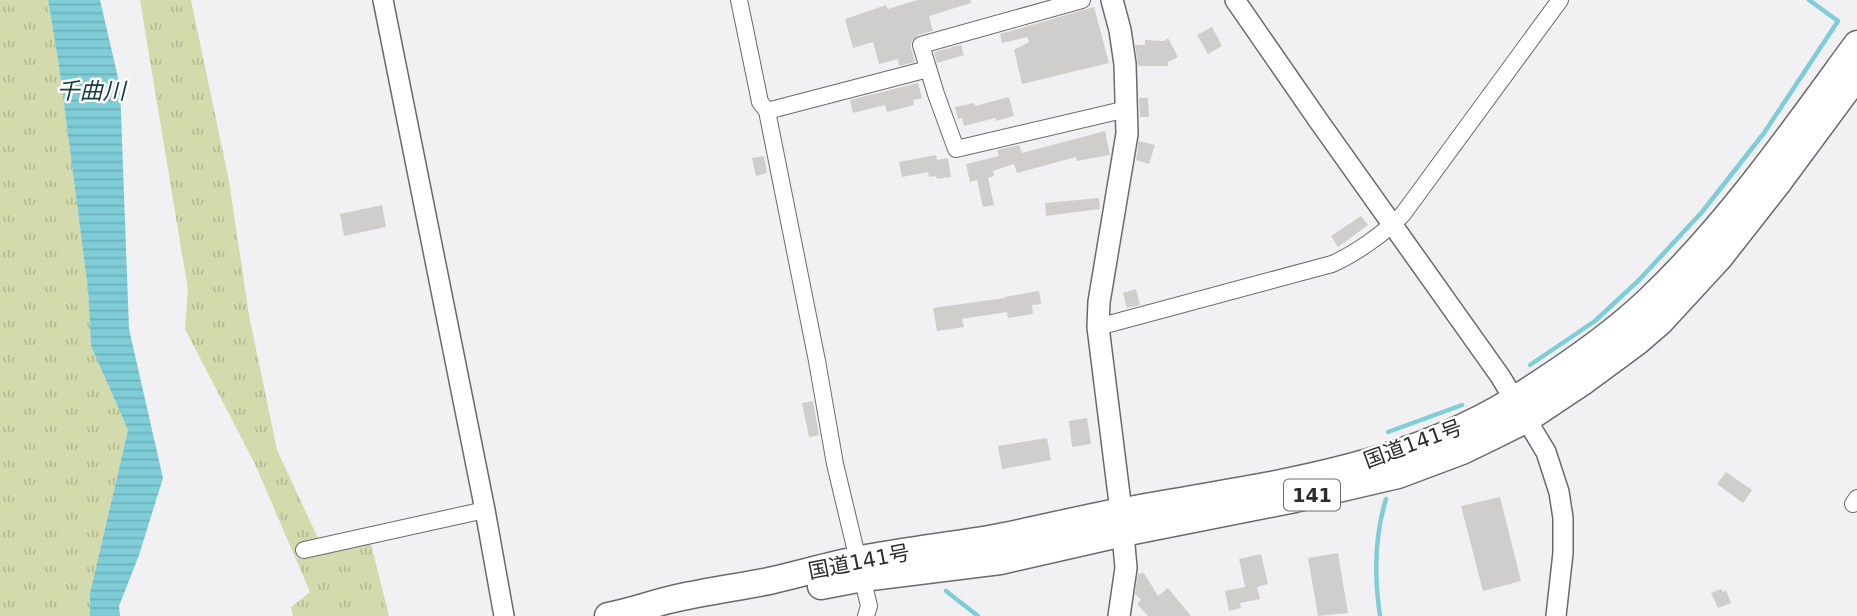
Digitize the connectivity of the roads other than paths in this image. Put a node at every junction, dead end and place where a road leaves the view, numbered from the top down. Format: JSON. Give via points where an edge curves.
{"nodes":[{"id":1,"x":383,"y":0,"type":"edge"},
{"id":2,"x":739,"y":0,"type":"edge"},
{"id":3,"x":1082,"y":0,"type":"edge"},
{"id":4,"x":1112,"y":0,"type":"edge"},
{"id":5,"x":1235,"y":0,"type":"edge"},
{"id":6,"x":1560,"y":0,"type":"edge"},
{"id":7,"x":1857,"y":44,"type":"edge"},
{"id":8,"x":928,"y":69,"type":"junction"},
{"id":9,"x":1857,"y":76,"type":"edge"},
{"id":10,"x":1127,"y":109,"type":"junction"},
{"id":11,"x":767,"y":111,"type":"junction"},
{"id":12,"x":1393,"y":223,"type":"junction"},
{"id":13,"x":1098,"y":327,"type":"junction"},
{"id":14,"x":1521,"y":409,"type":"junction"},
{"id":15,"x":485,"y":510,"type":"junction"},
{"id":16,"x":1122,"y":522,"type":"junction"},
{"id":17,"x":304,"y":550,"type":"dead end"},
{"id":18,"x":861,"y":569,"type":"junction"},
{"id":19,"x":613,"y":615,"type":"edge"},
{"id":20,"x":504,"y":616,"type":"edge"},
{"id":21,"x":608,"y":616,"type":"edge"},
{"id":22,"x":866,"y":616,"type":"edge"},
{"id":23,"x":1119,"y":616,"type":"edge"},
{"id":24,"x":1556,"y":616,"type":"edge"}],
"edges":[{"from":1,"to":15,"type":"street"},
{"from":2,"to":11,"type":"street","via":[[760,102]]},
{"from":3,"to":8,"type":"street","via":[[920,45]]},
{"from":4,"to":10,"type":"main road","via":[[1125,64]]},
{"from":5,"to":12,"type":"street"},
{"from":6,"to":12,"type":"street"},
{"from":7,"to":14,"type":"highway","name":"国道141号","number":"141","via":[[1703,244],[1647,302],[1565,366]]},
{"from":8,"to":10,"type":"street","via":[[956,149]]},
{"from":8,"to":11,"type":"street"},
{"from":9,"to":14,"type":"highway","name":"国道141号","number":"141","via":[[1690,292],[1638,341],[1581,383]]},
{"from":10,"to":13,"type":"main road"},
{"from":11,"to":18,"type":"street","via":[[835,464]]},
{"from":12,"to":13,"type":"street","via":[[1332,264]]},
{"from":12,"to":14,"type":"street"},
{"from":13,"to":16,"type":"main road"},
{"from":14,"to":16,"type":"highway","name":"国道141号","number":"141","via":[[1350,467],[1162,505]]},
{"from":14,"to":16,"type":"highway","name":"国道141号","number":"141","via":[[1462,451],[1398,475],[1295,499]]},
{"from":14,"to":24,"type":"street","via":[[1546,452],[1559,492],[1563,552]]},
{"from":15,"to":17,"type":"street"},
{"from":15,"to":20,"type":"street"},
{"from":16,"to":18,"type":"highway","name":"国道141号","number":"141","via":[[991,538]]},
{"from":16,"to":23,"type":"main road","via":[[1126,568]]},
{"from":18,"to":19,"type":"highway","name":"国道141号","number":"141","via":[[679,597]]},
{"from":18,"to":22,"type":"street","via":[[869,606]]},
{"from":19,"to":21,"type":"highway","name":"国道141号","number":"141"}]}
